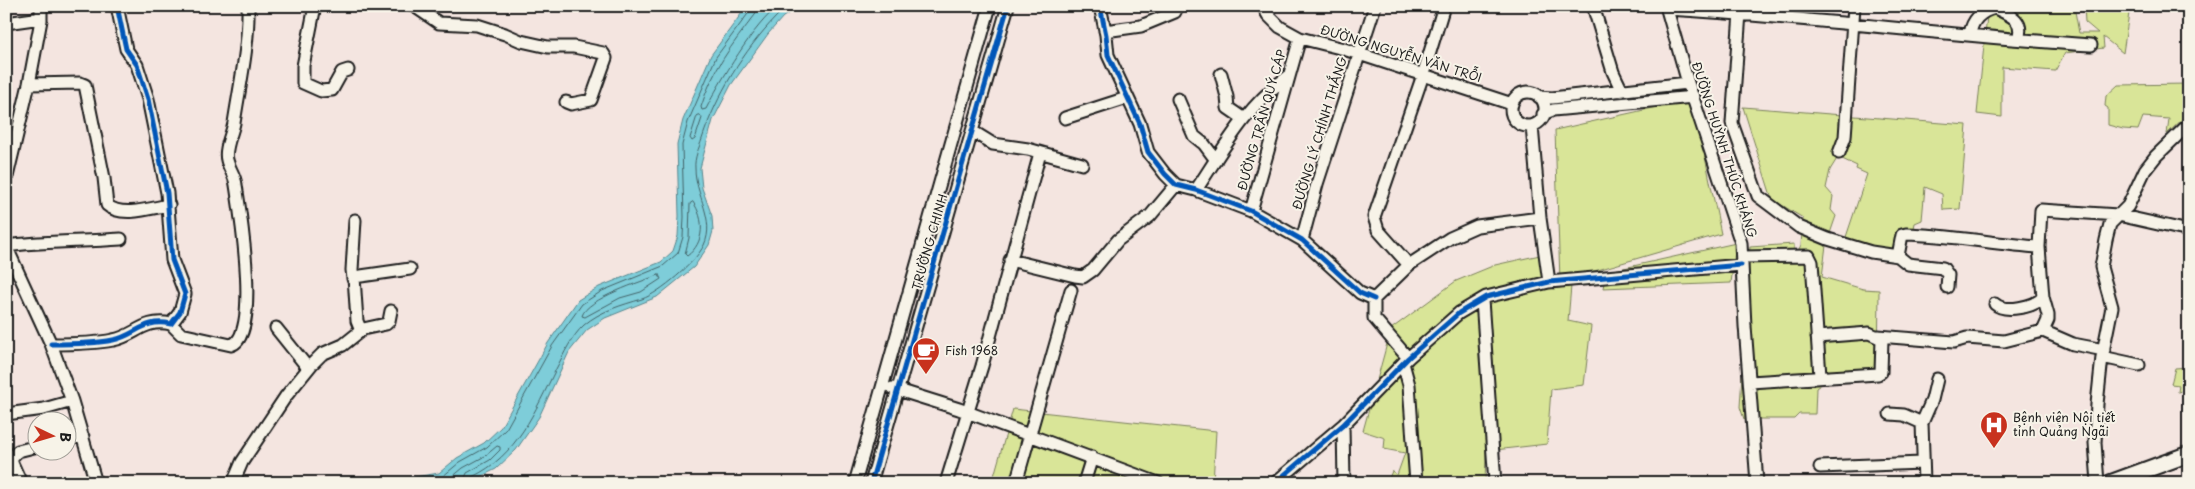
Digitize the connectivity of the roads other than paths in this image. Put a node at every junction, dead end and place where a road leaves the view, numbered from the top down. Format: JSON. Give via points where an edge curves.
{"nodes":[{"id":1,"x":117,"y":6,"type":"edge"},
{"id":2,"x":248,"y":6,"type":"edge"},
{"id":3,"x":315,"y":6,"type":"edge"},
{"id":4,"x":414,"y":6,"type":"edge"},
{"id":5,"x":990,"y":6,"type":"edge"},
{"id":6,"x":1008,"y":6,"type":"edge"},
{"id":7,"x":1100,"y":6,"type":"edge"},
{"id":8,"x":1177,"y":6,"type":"edge"},
{"id":9,"x":1263,"y":6,"type":"edge"},
{"id":10,"x":1374,"y":6,"type":"edge"},
{"id":11,"x":1444,"y":6,"type":"edge"},
{"id":12,"x":1593,"y":6,"type":"edge"},
{"id":13,"x":1854,"y":6,"type":"edge"},
{"id":14,"x":1995,"y":7,"type":"edge"},
{"id":15,"x":1667,"y":8,"type":"edge"},
{"id":16,"x":41,"y":12,"type":"edge"},
{"id":17,"x":1740,"y":13,"type":"junction"},
{"id":18,"x":6,"y":23,"type":"edge"},
{"id":19,"x":1852,"y":25,"type":"junction"},
{"id":20,"x":1105,"y":31,"type":"junction"},
{"id":21,"x":1970,"y":34,"type":"junction"},
{"id":22,"x":1300,"y":38,"type":"junction"},
{"id":23,"x":2018,"y":39,"type":"junction"},
{"id":24,"x":2091,"y":45,"type":"dead end"},
{"id":25,"x":1359,"y":55,"type":"junction"},
{"id":26,"x":348,"y":70,"type":"dead end"},
{"id":27,"x":1221,"y":74,"type":"dead end"},
{"id":28,"x":1423,"y":75,"type":"junction"},
{"id":29,"x":1289,"y":76,"type":"junction"},
{"id":30,"x":1688,"y":83,"type":"junction"},
{"id":31,"x":29,"y":84,"type":"junction"},
{"id":32,"x":1622,"y":91,"type":"junction"},
{"id":33,"x":1539,"y":97,"type":"junction"},
{"id":34,"x":1694,"y":97,"type":"junction"},
{"id":35,"x":1127,"y":98,"type":"junction"},
{"id":36,"x":1178,"y":100,"type":"dead end"},
{"id":37,"x":566,"y":102,"type":"dead end"},
{"id":38,"x":1512,"y":104,"type":"junction"},
{"id":39,"x":1543,"y":114,"type":"junction"},
{"id":40,"x":1065,"y":118,"type":"dead end"},
{"id":41,"x":1244,"y":119,"type":"junction"},
{"id":42,"x":2189,"y":124,"type":"edge"},
{"id":43,"x":1532,"y":126,"type":"junction"},
{"id":44,"x":955,"y":132,"type":"junction"},
{"id":45,"x":971,"y":134,"type":"junction"},
{"id":46,"x":1040,"y":153,"type":"junction"},
{"id":47,"x":1839,"y":153,"type":"dead end"},
{"id":48,"x":1216,"y":160,"type":"junction"},
{"id":49,"x":1082,"y":164,"type":"dead end"},
{"id":50,"x":6,"y":180,"type":"edge"},
{"id":51,"x":1176,"y":185,"type":"junction"},
{"id":52,"x":1196,"y":190,"type":"junction"},
{"id":53,"x":169,"y":205,"type":"junction"},
{"id":54,"x":1251,"y":211,"type":"junction"},
{"id":55,"x":2118,"y":215,"type":"junction"},
{"id":56,"x":1540,"y":218,"type":"junction"},
{"id":57,"x":355,"y":220,"type":"dead end"},
{"id":58,"x":2189,"y":231,"type":"edge"},
{"id":59,"x":121,"y":240,"type":"dead end"},
{"id":60,"x":1302,"y":240,"type":"junction"},
{"id":61,"x":6,"y":246,"type":"edge"},
{"id":62,"x":2039,"y":247,"type":"junction"},
{"id":63,"x":1898,"y":256,"type":"junction"},
{"id":64,"x":1010,"y":260,"type":"junction"},
{"id":65,"x":1742,"y":261,"type":"junction"},
{"id":66,"x":1409,"y":265,"type":"junction"},
{"id":67,"x":410,"y":269,"type":"dead end"},
{"id":68,"x":354,"y":280,"type":"junction"},
{"id":69,"x":1549,"y":282,"type":"junction"},
{"id":70,"x":1947,"y":287,"type":"dead end"},
{"id":71,"x":1071,"y":290,"type":"dead end"},
{"id":72,"x":2043,"y":297,"type":"junction"},
{"id":73,"x":1374,"y":299,"type":"junction"},
{"id":74,"x":1482,"y":300,"type":"junction"},
{"id":75,"x":1995,"y":304,"type":"dead end"},
{"id":76,"x":391,"y":311,"type":"dead end"},
{"id":77,"x":171,"y":324,"type":"junction"},
{"id":78,"x":276,"y":328,"type":"dead end"},
{"id":79,"x":361,"y":331,"type":"junction"},
{"id":80,"x":2043,"y":331,"type":"junction"},
{"id":81,"x":1878,"y":336,"type":"junction"},
{"id":82,"x":1817,"y":337,"type":"junction"},
{"id":83,"x":51,"y":344,"type":"junction"},
{"id":84,"x":2103,"y":353,"type":"junction"},
{"id":85,"x":1405,"y":360,"type":"junction"},
{"id":86,"x":2139,"y":365,"type":"dead end"},
{"id":87,"x":308,"y":368,"type":"junction"},
{"id":88,"x":1820,"y":376,"type":"junction"},
{"id":89,"x":1937,"y":379,"type":"dead end"},
{"id":90,"x":1750,"y":382,"type":"junction"},
{"id":91,"x":883,"y":386,"type":"junction"},
{"id":92,"x":897,"y":390,"type":"junction"},
{"id":93,"x":72,"y":401,"type":"junction"},
{"id":94,"x":968,"y":412,"type":"junction"},
{"id":95,"x":6,"y":414,"type":"edge"},
{"id":96,"x":1890,"y":414,"type":"dead end"},
{"id":97,"x":1922,"y":423,"type":"junction"},
{"id":98,"x":1343,"y":424,"type":"junction"},
{"id":99,"x":1030,"y":434,"type":"junction"},
{"id":100,"x":78,"y":437,"type":"edge"},
{"id":101,"x":83,"y":437,"type":"junction"},
{"id":102,"x":28,"y":448,"type":"edge"},
{"id":103,"x":2189,"y":454,"type":"edge"},
{"id":104,"x":1092,"y":457,"type":"junction"},
{"id":105,"x":1922,"y":463,"type":"junction"},
{"id":106,"x":1820,"y":467,"type":"dead end"},
{"id":107,"x":93,"y":482,"type":"edge"},
{"id":108,"x":21,"y":483,"type":"edge"},
{"id":109,"x":233,"y":483,"type":"edge"},
{"id":110,"x":855,"y":483,"type":"edge"},
{"id":111,"x":871,"y":483,"type":"edge"},
{"id":112,"x":946,"y":483,"type":"edge"},
{"id":113,"x":1016,"y":483,"type":"edge"},
{"id":114,"x":1084,"y":483,"type":"edge"},
{"id":115,"x":1158,"y":483,"type":"edge"},
{"id":116,"x":1276,"y":483,"type":"edge"},
{"id":117,"x":1344,"y":483,"type":"edge"},
{"id":118,"x":1416,"y":483,"type":"edge"},
{"id":119,"x":1495,"y":483,"type":"edge"},
{"id":120,"x":1757,"y":483,"type":"edge"},
{"id":121,"x":1924,"y":483,"type":"edge"},
{"id":122,"x":2098,"y":483,"type":"edge"},
{"id":123,"x":2110,"y":483,"type":"edge"}],
"edges":[{"from":1,"to":53,"type":"street","via":[[126,49],[137,65],[148,99]]},
{"from":2,"to":77,"type":"street","via":[[246,52],[227,155],[236,184],[244,258],[248,299],[244,329],[237,342],[231,345],[181,334]]},
{"from":3,"to":26,"type":"street","via":[[303,66],[303,84],[321,91],[332,90],[342,72]]},
{"from":4,"to":37,"type":"street","via":[[439,22],[487,27],[521,41],[548,47],[574,47],[603,53],[606,58],[591,100]]},
{"from":5,"to":44,"type":"street","name":"TRƯỜNG CHINH"},
{"from":6,"to":45,"type":"street","name":"TRƯỜNG CHINH"},
{"from":7,"to":20,"type":"street"},
{"from":8,"to":20,"type":"street","via":[[1174,12],[1141,26]]},
{"from":9,"to":22,"type":"street","name":"ĐƯỜNG NGUYỄN VĂN TRỖI","via":[[1280,27]]},
{"from":10,"to":25,"type":"street","name":"ĐƯỜNG LÝ CHÍNH THẮNG"},
{"from":11,"to":28,"type":"street"},
{"from":12,"to":32,"type":"street"},
{"from":13,"to":19,"type":"street"},
{"from":14,"to":21,"type":"street","via":[[1978,16]]},
{"from":14,"to":23,"type":"street","via":[[2017,20]]},
{"from":15,"to":17,"type":"street"},
{"from":15,"to":30,"type":"street","name":"ĐƯỜNG HUỲNH THÚC KHÁNG"},
{"from":16,"to":18,"type":"street"},
{"from":16,"to":31,"type":"street"},
{"from":17,"to":19,"type":"street"},
{"from":17,"to":63,"type":"street","via":[[1732,123],[1758,196],[1799,227],[1870,252]]},
{"from":19,"to":21,"type":"street"},
{"from":19,"to":47,"type":"street","via":[[1844,137]]},
{"from":20,"to":35,"type":"street","via":[[1108,55]]},
{"from":21,"to":23,"type":"street"},
{"from":22,"to":25,"type":"street","name":"ĐƯỜNG NGUYỄN VĂN TRỖI"},
{"from":22,"to":29,"type":"street","name":"ĐƯỜNG TRẦN QUÝ CÁP"},
{"from":23,"to":24,"type":"street"},
{"from":25,"to":28,"type":"street","name":"ĐƯỜNG NGUYỄN VĂN TRỖI"},
{"from":25,"to":60,"type":"street","name":"ĐƯỜNG LÝ CHÍNH THẮNG"},
{"from":27,"to":41,"type":"street","via":[[1228,108]]},
{"from":28,"to":38,"type":"street","name":"ĐƯỜNG NGUYỄN VĂN TRỖI"},
{"from":28,"to":66,"type":"street","via":[[1374,217],[1378,230]]},
{"from":29,"to":41,"type":"street","via":[[1272,87]]},
{"from":29,"to":54,"type":"street","name":"ĐƯỜNG TRẦN QUÝ CÁP"},
{"from":30,"to":32,"type":"street"},
{"from":30,"to":34,"type":"street","name":"ĐƯỜNG HUỲNH THÚC KHÁNG"},
{"from":31,"to":50,"type":"street"},
{"from":31,"to":53,"type":"street","via":[[85,85],[110,208],[126,211]]},
{"from":32,"to":33,"type":"street"},
{"from":33,"to":38,"type":"street","via":[[1525,92]]},
{"from":33,"to":39,"type":"street","via":[[1544,106]]},
{"from":34,"to":39,"type":"street","via":[[1553,110]]},
{"from":34,"to":65,"type":"street","name":"ĐƯỜNG HUỲNH THÚC KHÁNG","via":[[1741,243]]},
{"from":35,"to":40,"type":"street"},
{"from":35,"to":51,"type":"street","via":[[1140,124],[1148,152]]},
{"from":36,"to":48,"type":"street","via":[[1194,136]]},
{"from":38,"to":43,"type":"street","via":[[1513,118],[1525,126]]},
{"from":39,"to":43,"type":"street"},
{"from":41,"to":48,"type":"street"},
{"from":42,"to":55,"type":"street","via":[[2145,170],[2128,206]]},
{"from":43,"to":56,"type":"street"},
{"from":44,"to":45,"type":"street"},
{"from":44,"to":91,"type":"street","name":"TRƯỜNG CHINH"},
{"from":45,"to":46,"type":"street","via":[[993,144]]},
{"from":45,"to":92,"type":"street","name":"TRƯỜNG CHINH"},
{"from":46,"to":49,"type":"street"},
{"from":46,"to":64,"type":"street"},
{"from":48,"to":52,"type":"street"},
{"from":51,"to":52,"type":"street"},
{"from":51,"to":64,"type":"street","via":[[1150,216],[1118,240],[1083,277]]},
{"from":52,"to":54,"type":"street"},
{"from":53,"to":77,"type":"street","via":[[172,260],[185,294],[180,312]]},
{"from":54,"to":60,"type":"street"},
{"from":55,"to":58,"type":"street"},
{"from":55,"to":62,"type":"street","via":[[2041,210]]},
{"from":55,"to":84,"type":"street","via":[[2110,224],[2100,267],[2112,307]]},
{"from":56,"to":66,"type":"street","via":[[1477,226],[1450,238]]},
{"from":56,"to":69,"type":"street"},
{"from":57,"to":68,"type":"street"},
{"from":59,"to":61,"type":"street"},
{"from":60,"to":73,"type":"street","via":[[1360,294]]},
{"from":61,"to":83,"type":"street"},
{"from":62,"to":63,"type":"street","via":[[1906,234],[1902,235]]},
{"from":62,"to":72,"type":"street"},
{"from":63,"to":70,"type":"street","via":[[1908,264],[1946,270]]},
{"from":64,"to":94,"type":"street"},
{"from":65,"to":69,"type":"street"},
{"from":65,"to":82,"type":"street","via":[[1808,256],[1812,262]]},
{"from":65,"to":90,"type":"street","name":"ĐƯỜNG HUỲNH THÚC KHÁNG"},
{"from":66,"to":73,"type":"street"},
{"from":67,"to":68,"type":"street","via":[[356,276]]},
{"from":68,"to":79,"type":"street","via":[[357,322]]},
{"from":69,"to":74,"type":"street"},
{"from":71,"to":99,"type":"street"},
{"from":72,"to":75,"type":"street","via":[[2012,308]]},
{"from":72,"to":80,"type":"street","via":[[2048,320]]},
{"from":73,"to":85,"type":"street","via":[[1374,318]]},
{"from":74,"to":85,"type":"street","via":[[1459,313]]},
{"from":74,"to":119,"type":"street"},
{"from":76,"to":79,"type":"street","via":[[386,324]]},
{"from":77,"to":83,"type":"street","via":[[148,325],[112,340]]},
{"from":78,"to":87,"type":"street"},
{"from":79,"to":87,"type":"street","via":[[343,345],[322,354]]},
{"from":80,"to":81,"type":"street","via":[[2004,340],[1967,338],[1954,342]]},
{"from":80,"to":84,"type":"street"},
{"from":81,"to":82,"type":"street","via":[[1868,333]]},
{"from":81,"to":88,"type":"street","via":[[1882,339],[1881,372]]},
{"from":82,"to":88,"type":"street"},
{"from":83,"to":93,"type":"street"},
{"from":84,"to":86,"type":"street"},
{"from":84,"to":122,"type":"street","via":[[2095,443]]},
{"from":85,"to":98,"type":"street"},
{"from":85,"to":118,"type":"street"},
{"from":87,"to":109,"type":"street","via":[[242,462]]},
{"from":88,"to":90,"type":"street"},
{"from":89,"to":97,"type":"street"},
{"from":90,"to":120,"type":"street","name":"ĐƯỜNG HUỲNH THÚC KHÁNG"},
{"from":91,"to":92,"type":"street"},
{"from":91,"to":110,"type":"street","name":"TRƯỜNG CHINH"},
{"from":92,"to":94,"type":"street"},
{"from":92,"to":111,"type":"street","name":"TRƯỜNG CHINH"},
{"from":93,"to":95,"type":"street"},
{"from":93,"to":101,"type":"street"},
{"from":94,"to":99,"type":"street"},
{"from":94,"to":112,"type":"street"},
{"from":96,"to":97,"type":"street","via":[[1904,415]]},
{"from":97,"to":105,"type":"street"},
{"from":98,"to":116,"type":"street"},
{"from":98,"to":117,"type":"street"},
{"from":99,"to":104,"type":"street"},
{"from":99,"to":113,"type":"street"},
{"from":100,"to":101,"type":"street"},
{"from":101,"to":107,"type":"street"},
{"from":102,"to":108,"type":"street","via":[[12,457]]},
{"from":103,"to":123,"type":"main road"},
{"from":104,"to":114,"type":"street"},
{"from":104,"to":115,"type":"street"},
{"from":105,"to":106,"type":"street"},
{"from":105,"to":121,"type":"street"}]}
